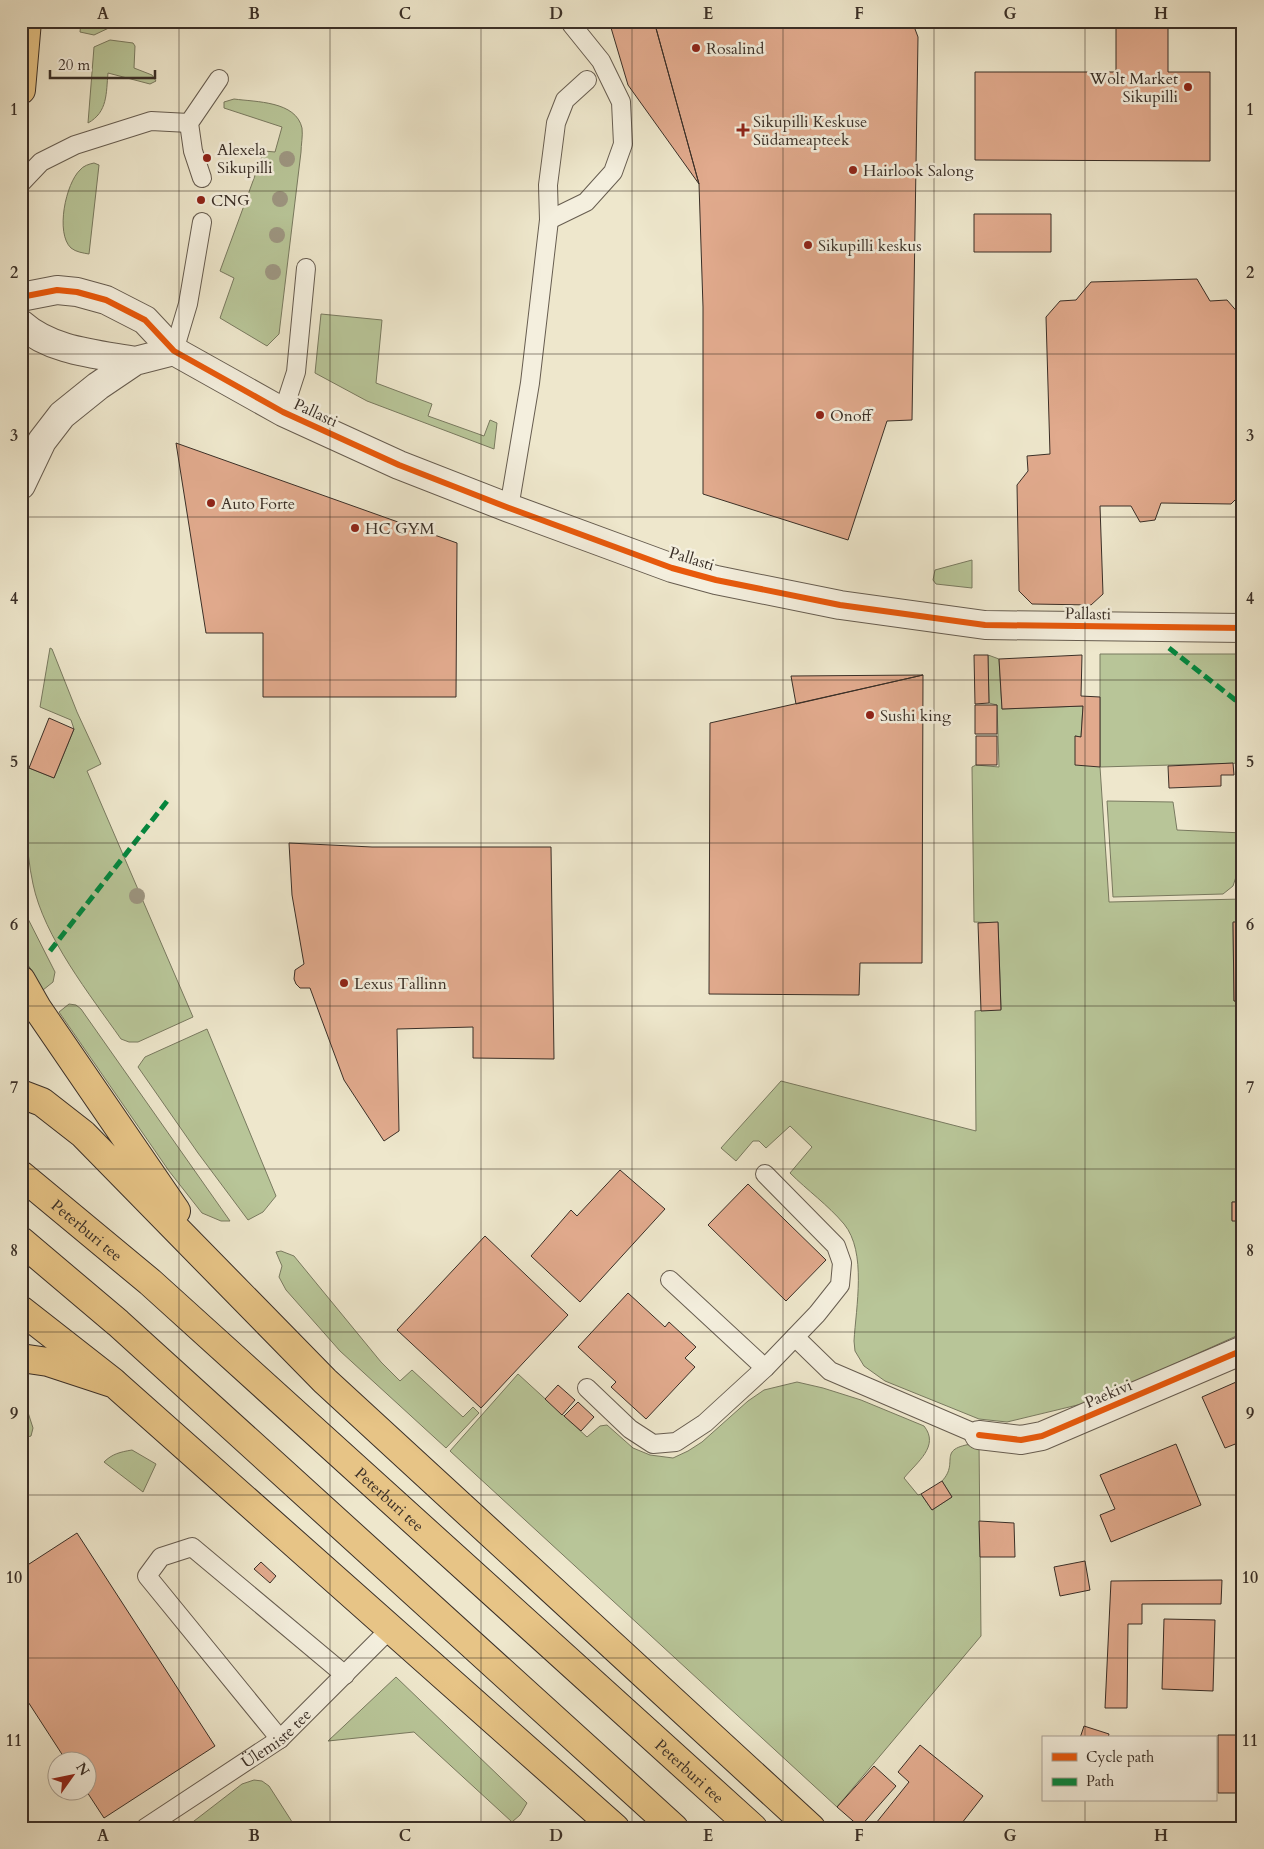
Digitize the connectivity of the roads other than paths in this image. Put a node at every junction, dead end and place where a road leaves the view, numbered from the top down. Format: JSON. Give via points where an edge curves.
{"nodes":[{"id":1,"x":27,"y":21,"type":"edge"},
{"id":2,"x":571,"y":21,"type":"edge"},
{"id":3,"x":219,"y":79,"type":"dead end"},
{"id":4,"x":587,"y":80,"type":"dead end"},
{"id":5,"x":21,"y":90,"type":"edge"},
{"id":6,"x":189,"y":123,"type":"junction"},
{"id":7,"x":202,"y":178,"type":"dead end"},
{"id":8,"x":21,"y":183,"type":"edge"},
{"id":9,"x":549,"y":220,"type":"junction"},
{"id":10,"x":202,"y":222,"type":"dead end"},
{"id":11,"x":306,"y":268,"type":"dead end"},
{"id":12,"x":21,"y":298,"type":"edge"},
{"id":13,"x":21,"y":324,"type":"edge"},
{"id":14,"x":174,"y":350,"type":"junction"},
{"id":15,"x":135,"y":361,"type":"junction"},
{"id":16,"x":283,"y":412,"type":"junction"},
{"id":17,"x":21,"y":485,"type":"edge"},
{"id":18,"x":509,"y":508,"type":"junction"},
{"id":19,"x":1243,"y":628,"type":"edge"},
{"id":20,"x":21,"y":980,"type":"edge"},
{"id":21,"x":21,"y":1094,"type":"edge"},
{"id":22,"x":765,"y":1174,"type":"dead end"},
{"id":23,"x":21,"y":1175,"type":"edge"},
{"id":24,"x":21,"y":1241,"type":"edge"},
{"id":25,"x":221,"y":1276,"type":"junction"},
{"id":26,"x":670,"y":1280,"type":"dead end"},
{"id":27,"x":21,"y":1310,"type":"edge"},
{"id":28,"x":795,"y":1337,"type":"junction"},
{"id":29,"x":1243,"y":1350,"type":"edge"},
{"id":30,"x":21,"y":1358,"type":"edge"},
{"id":31,"x":765,"y":1368,"type":"junction"},
{"id":32,"x":115,"y":1384,"type":"junction"},
{"id":33,"x":587,"y":1388,"type":"dead end"},
{"id":34,"x":979,"y":1435,"type":"joint"},
{"id":35,"x":390,"y":1629,"type":"junction"},
{"id":36,"x":344,"y":1675,"type":"junction"},
{"id":37,"x":280,"y":1739,"type":"junction"},
{"id":38,"x":145,"y":1828,"type":"edge"},
{"id":39,"x":615,"y":1828,"type":"edge"},
{"id":40,"x":674,"y":1828,"type":"edge"},
{"id":41,"x":753,"y":1828,"type":"edge"},
{"id":42,"x":811,"y":1828,"type":"edge"}],
"edges":[{"from":1,"to":5,"type":"main road"},
{"from":2,"to":9,"type":"lane","via":[[601,60],[621,102],[623,144],[613,172],[586,202]]},
{"from":3,"to":6,"type":"lane"},
{"from":4,"to":9,"type":"lane","via":[[565,100],[556,123],[548,185]]},
{"from":6,"to":7,"type":"lane","via":[[193,151]]},
{"from":6,"to":8,"type":"lane","via":[[151,121],[75,145],[42,162]]},
{"from":9,"to":18,"type":"lane","via":[[530,383]]},
{"from":10,"to":14,"type":"lane","via":[[188,304]]},
{"from":11,"to":16,"type":"lane","via":[[296,372]]},
{"from":12,"to":14,"type":"street","name":"Pallasti","via":[[57,290],[106,300],[144,320]]},
{"from":13,"to":15,"type":"street","via":[[32,334],[71,350]]},
{"from":14,"to":15,"type":"street"},
{"from":14,"to":16,"type":"street","name":"Pallasti"},
{"from":15,"to":17,"type":"street","via":[[62,415],[42,441]]},
{"from":16,"to":18,"type":"street","name":"Pallasti","via":[[399,465]]},
{"from":18,"to":19,"type":"street","name":"Pallasti","via":[[672,568],[840,605],[985,625]]},
{"from":20,"to":25,"type":"main road"},
{"from":21,"to":25,"type":"main road","via":[[42,1102],[83,1134]]},
{"from":22,"to":28,"type":"lane","via":[[836,1246],[842,1262],[840,1285]]},
{"from":23,"to":41,"type":"main road","name":"Peterburi tee","via":[[150,1282]]},
{"from":24,"to":40,"type":"main road","via":[[118,1323]]},
{"from":25,"to":42,"type":"main road","via":[[325,1382]]},
{"from":26,"to":31,"type":"lane"},
{"from":27,"to":32,"type":"main road"},
{"from":28,"to":31,"type":"lane"},
{"from":28,"to":34,"type":"lane","via":[[830,1371]]},
{"from":29,"to":34,"type":"street","name":"Paekivi","via":[[1042,1436],[1021,1440]]},
{"from":30,"to":32,"type":"main road","via":[[48,1362]]},
{"from":31,"to":33,"type":"lane","via":[[705,1423],[676,1442],[653,1444],[630,1429]]},
{"from":32,"to":35,"type":"main road"},
{"from":35,"to":36,"type":"lane","name":"Ülemiste tee"},
{"from":35,"to":39,"type":"main road"},
{"from":36,"to":37,"type":"lane","name":"Ülemiste tee"},
{"from":36,"to":37,"type":"lane","via":[[192,1547],[161,1557],[147,1576]]},
{"from":37,"to":38,"type":"lane","name":"Ülemiste tee"}]}
